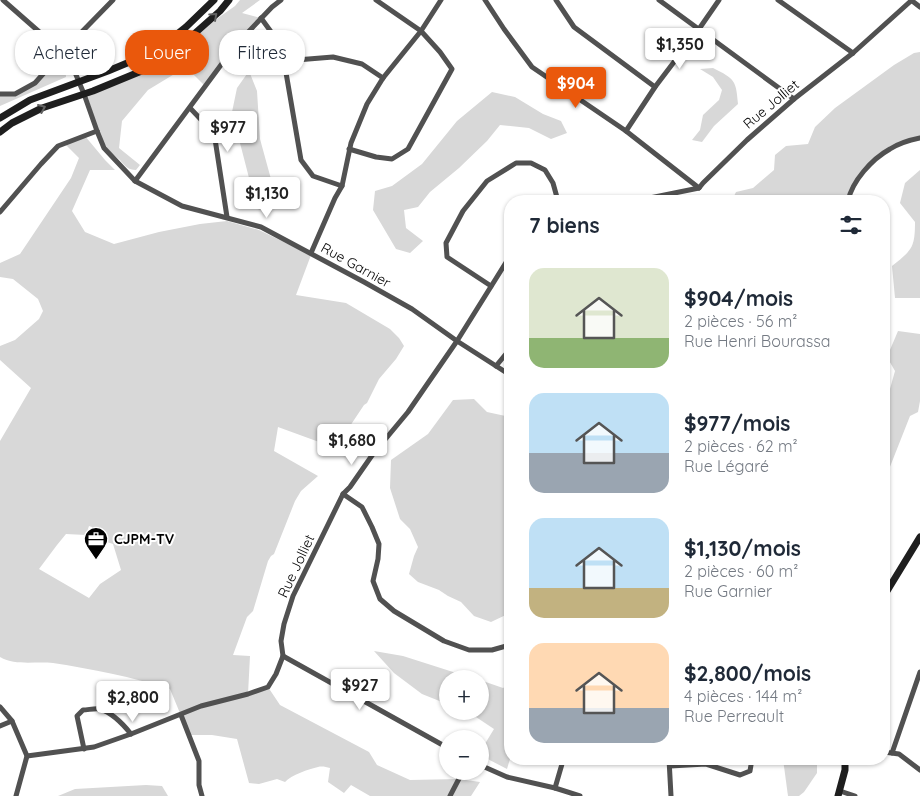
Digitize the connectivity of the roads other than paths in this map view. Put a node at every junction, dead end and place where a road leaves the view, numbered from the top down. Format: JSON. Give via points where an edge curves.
{"nodes":[{"id":1,"x":4,"y":0,"type":"edge"},
{"id":2,"x":113,"y":0,"type":"edge"},
{"id":3,"x":214,"y":0,"type":"edge"},
{"id":4,"x":229,"y":0,"type":"edge"},
{"id":5,"x":281,"y":0,"type":"edge"},
{"id":6,"x":376,"y":0,"type":"edge"},
{"id":7,"x":441,"y":0,"type":"edge"},
{"id":8,"x":485,"y":0,"type":"edge"},
{"id":9,"x":556,"y":0,"type":"edge"},
{"id":10,"x":659,"y":0,"type":"edge"},
{"id":11,"x":719,"y":0,"type":"edge"},
{"id":12,"x":778,"y":0,"type":"edge"},
{"id":13,"x":912,"y":0,"type":"edge"},
{"id":14,"x":920,"y":7,"type":"edge"},
{"id":15,"x":261,"y":18,"type":"junction"},
{"id":16,"x":699,"y":29,"type":"junction"},
{"id":17,"x":37,"y":30,"type":"edge"},
{"id":18,"x":85,"y":30,"type":"edge"},
{"id":19,"x":270,"y":30,"type":"edge"},
{"id":20,"x":422,"y":31,"type":"junction"},
{"id":21,"x":853,"y":53,"type":"junction"},
{"id":22,"x":305,"y":59,"type":"edge"},
{"id":23,"x":42,"y":75,"type":"edge"},
{"id":24,"x":76,"y":75,"type":"edge"},
{"id":25,"x":286,"y":75,"type":"edge"},
{"id":26,"x":383,"y":78,"type":"junction"},
{"id":27,"x":79,"y":82,"type":"junction"},
{"id":28,"x":655,"y":87,"type":"junction"},
{"id":29,"x":0,"y":94,"type":"edge"},
{"id":30,"x":85,"y":96,"type":"junction"},
{"id":31,"x":794,"y":99,"type":"junction"},
{"id":32,"x":190,"y":108,"type":"junction"},
{"id":33,"x":0,"y":118,"type":"edge"},
{"id":34,"x":97,"y":131,"type":"junction"},
{"id":35,"x":626,"y":131,"type":"junction"},
{"id":36,"x":0,"y":132,"type":"edge"},
{"id":37,"x":920,"y":138,"type":"edge"},
{"id":38,"x":349,"y":149,"type":"junction"},
{"id":39,"x":135,"y":181,"type":"junction"},
{"id":40,"x":342,"y":186,"type":"junction"},
{"id":41,"x":699,"y":188,"type":"junction"},
{"id":42,"x":556,"y":195,"type":"edge"},
{"id":43,"x":665,"y":195,"type":"edge"},
{"id":44,"x":849,"y":195,"type":"edge"},
{"id":45,"x":0,"y":212,"type":"edge"},
{"id":46,"x":227,"y":217,"type":"junction"},
{"id":47,"x":311,"y":253,"type":"junction"},
{"id":48,"x":504,"y":265,"type":"edge"},
{"id":49,"x":491,"y":286,"type":"junction"},
{"id":50,"x":457,"y":341,"type":"junction"},
{"id":51,"x":504,"y":356,"type":"edge"},
{"id":52,"x":496,"y":366,"type":"junction"},
{"id":53,"x":504,"y":371,"type":"edge"},
{"id":54,"x":343,"y":494,"type":"junction"},
{"id":55,"x":920,"y":537,"type":"edge"},
{"id":56,"x":890,"y":586,"type":"edge"},
{"id":57,"x":504,"y":647,"type":"edge"},
{"id":58,"x":283,"y":656,"type":"junction"},
{"id":59,"x":920,"y":672,"type":"edge"},
{"id":60,"x":0,"y":707,"type":"edge"},
{"id":61,"x":181,"y":715,"type":"junction"},
{"id":62,"x":12,"y":721,"type":"junction"},
{"id":63,"x":0,"y":726,"type":"edge"},
{"id":64,"x":132,"y":734,"type":"junction"},
{"id":65,"x":439,"y":743,"type":"edge"},
{"id":66,"x":84,"y":749,"type":"junction"},
{"id":67,"x":892,"y":753,"type":"joint"},
{"id":68,"x":27,"y":756,"type":"junction"},
{"id":69,"x":562,"y":765,"type":"edge"},
{"id":70,"x":688,"y":765,"type":"edge"},
{"id":71,"x":709,"y":765,"type":"edge"},
{"id":72,"x":751,"y":765,"type":"edge"},
{"id":73,"x":846,"y":765,"type":"edge"},
{"id":74,"x":670,"y":766,"type":"joint"},
{"id":75,"x":489,"y":770,"type":"edge"},
{"id":76,"x":920,"y":770,"type":"edge"},
{"id":77,"x":458,"y":780,"type":"edge"},
{"id":78,"x":556,"y":788,"type":"junction"},
{"id":79,"x":839,"y":794,"type":"edge"},
{"id":80,"x":16,"y":796,"type":"edge"},
{"id":81,"x":202,"y":796,"type":"edge"},
{"id":82,"x":450,"y":796,"type":"edge"},
{"id":83,"x":580,"y":796,"type":"edge"},
{"id":84,"x":671,"y":796,"type":"edge"},
{"id":85,"x":855,"y":796,"type":"edge"}],
"edges":[{"from":1,"to":17,"type":"street","name":"Rue Garnier"},
{"from":2,"to":18,"type":"street"},
{"from":3,"to":27,"type":"main road","via":[[156,51]]},
{"from":30,"to":4,"type":"main road","one_way":true,"via":[[144,70],[176,50]]},
{"from":5,"to":15,"type":"street"},
{"from":6,"to":20,"type":"street"},
{"from":7,"to":20,"type":"street"},
{"from":8,"to":35,"type":"street","via":[[532,67]]},
{"from":9,"to":28,"type":"street","via":[[574,28]]},
{"from":10,"to":16,"type":"street"},
{"from":11,"to":16,"type":"street"},
{"from":12,"to":21,"type":"street"},
{"from":13,"to":14,"type":"street"},
{"from":13,"to":21,"type":"street","name":"Rue Jolliet"},
{"from":15,"to":19,"type":"street"},
{"from":15,"to":32,"type":"street","via":[[235,46]]},
{"from":16,"to":28,"type":"street"},
{"from":16,"to":31,"type":"street"},
{"from":20,"to":26,"type":"street"},
{"from":20,"to":38,"type":"street","via":[[452,70],[408,148],[392,159]]},
{"from":21,"to":31,"type":"street","name":"Rue Jolliet"},
{"from":22,"to":26,"type":"street","via":[[333,57],[362,64]]},
{"from":23,"to":29,"type":"street","via":[[15,94]]},
{"from":24,"to":27,"type":"street","name":"Rue Garnier"},
{"from":25,"to":40,"type":"street","via":[[301,160],[313,176]]},
{"from":26,"to":38,"type":"street","via":[[367,104]]},
{"from":27,"to":30,"type":"street","name":"Rue Garnier"},
{"from":27,"to":33,"type":"main road","via":[[30,100]]},
{"from":28,"to":35,"type":"street"},
{"from":30,"to":34,"type":"street","name":"Rue Garnier"},
{"from":36,"to":30,"type":"main road","one_way":true,"via":[[42,108]]},
{"from":31,"to":41,"type":"street","name":"Rue Jolliet"},
{"from":32,"to":39,"type":"street"},
{"from":32,"to":46,"type":"street","via":[[215,139]]},
{"from":34,"to":39,"type":"street","name":"Rue Garnier","via":[[104,148]]},
{"from":34,"to":45,"type":"street","via":[[58,146]]},
{"from":35,"to":41,"type":"street"},
{"from":37,"to":44,"type":"street","via":[[890,149],[866,168]]},
{"from":38,"to":40,"type":"street"},
{"from":39,"to":46,"type":"street","name":"Rue Garnier","via":[[182,206]]},
{"from":40,"to":47,"type":"street"},
{"from":41,"to":43,"type":"street"},
{"from":42,"to":49,"type":"street","via":[[545,170],[531,163],[516,163],[487,181],[463,211],[446,243],[448,257]]},
{"from":46,"to":47,"type":"street","name":"Rue Garnier","via":[[261,227]]},
{"from":47,"to":50,"type":"street","name":"Rue Garnier","via":[[412,309]]},
{"from":48,"to":49,"type":"street","name":"Rue Jolliet"},
{"from":49,"to":50,"type":"street","name":"Rue Jolliet"},
{"from":50,"to":52,"type":"street","name":"Rue Garnier"},
{"from":50,"to":54,"type":"street","name":"Rue Jolliet","via":[[408,412]]},
{"from":51,"to":52,"type":"street"},
{"from":52,"to":53,"type":"street","name":"Rue Garnier"},
{"from":54,"to":57,"type":"street","via":[[362,507],[379,544],[373,581],[380,599],[436,636],[469,650]]},
{"from":54,"to":58,"type":"street","name":"Rue Jolliet","via":[[293,596],[281,641]]},
{"from":55,"to":56,"type":"main road"},
{"from":58,"to":61,"type":"street","name":"Rue Jolliet","via":[[268,687]]},
{"from":58,"to":65,"type":"street"},
{"from":59,"to":67,"type":"street"},
{"from":60,"to":62,"type":"street"},
{"from":61,"to":64,"type":"street","name":"Rue Jolliet"},
{"from":61,"to":81,"type":"street","via":[[199,761]]},
{"from":62,"to":63,"type":"street"},
{"from":62,"to":68,"type":"street"},
{"from":64,"to":66,"type":"street","name":"Rue Jolliet"},
{"from":64,"to":66,"type":"street","via":[[112,715],[99,709],[83,710],[77,716]]},
{"from":66,"to":68,"type":"street","name":"Rue Jolliet"},
{"from":67,"to":76,"type":"street","via":[[899,754]]},
{"from":68,"to":80,"type":"street"},
{"from":69,"to":78,"type":"street"},
{"from":70,"to":74,"type":"street"},
{"from":71,"to":72,"type":"street","via":[[740,775],[750,770]]},
{"from":73,"to":79,"type":"main road"},
{"from":74,"to":84,"type":"street"},
{"from":75,"to":78,"type":"street"},
{"from":77,"to":82,"type":"street"},
{"from":78,"to":83,"type":"street"},
{"from":79,"to":85,"type":"street"}]}
